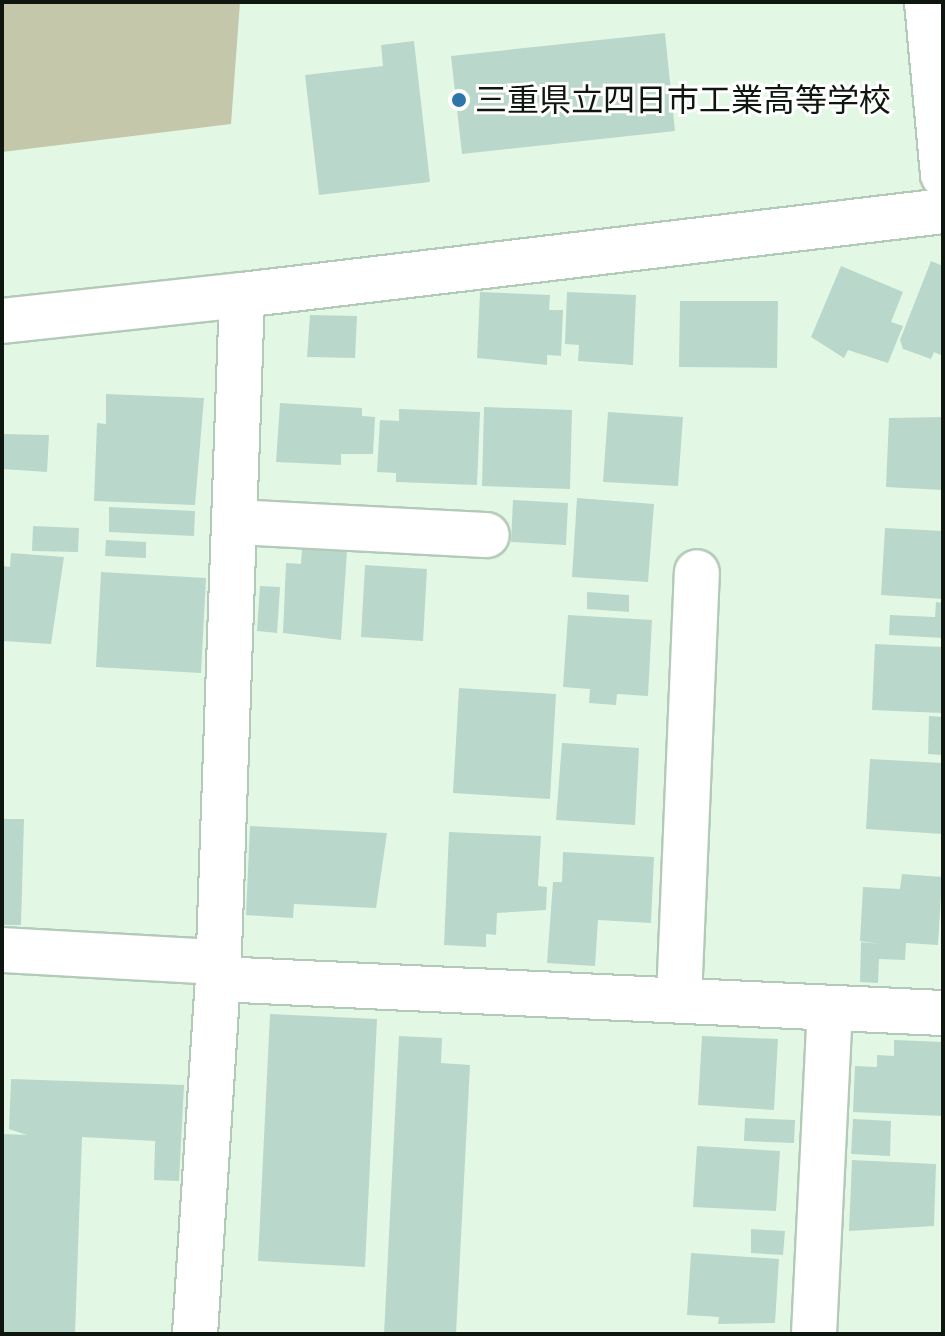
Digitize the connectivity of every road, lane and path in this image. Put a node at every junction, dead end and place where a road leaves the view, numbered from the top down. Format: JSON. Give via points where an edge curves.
{"nodes":[{"id":1,"x":927,"y":2,"type":"edge"},
{"id":2,"x":943,"y":175,"type":"edge"},
{"id":3,"x":943,"y":211,"type":"edge"},
{"id":4,"x":242,"y":295,"type":"junction"},
{"id":5,"x":2,"y":321,"type":"edge"},
{"id":6,"x":236,"y":522,"type":"junction"},
{"id":7,"x":487,"y":535,"type":"dead end"},
{"id":8,"x":697,"y":572,"type":"dead end"},
{"id":9,"x":2,"y":950,"type":"edge"},
{"id":10,"x":218,"y":970,"type":"junction"},
{"id":11,"x":679,"y":999,"type":"junction"},
{"id":12,"x":830,"y":1008,"type":"junction"},
{"id":13,"x":943,"y":1013,"type":"edge"},
{"id":14,"x":195,"y":1334,"type":"edge"},
{"id":15,"x":814,"y":1334,"type":"edge"}],
"edges":[{"from":1,"to":2,"type":"street"},
{"from":3,"to":4,"type":"street"},
{"from":4,"to":5,"type":"street"},
{"from":4,"to":6,"type":"street"},
{"from":6,"to":7,"type":"street"},
{"from":6,"to":10,"type":"street"},
{"from":8,"to":11,"type":"street"},
{"from":9,"to":10,"type":"street"},
{"from":10,"to":11,"type":"street"},
{"from":10,"to":14,"type":"street"},
{"from":11,"to":12,"type":"street"},
{"from":12,"to":13,"type":"street"},
{"from":12,"to":15,"type":"street"}]}
